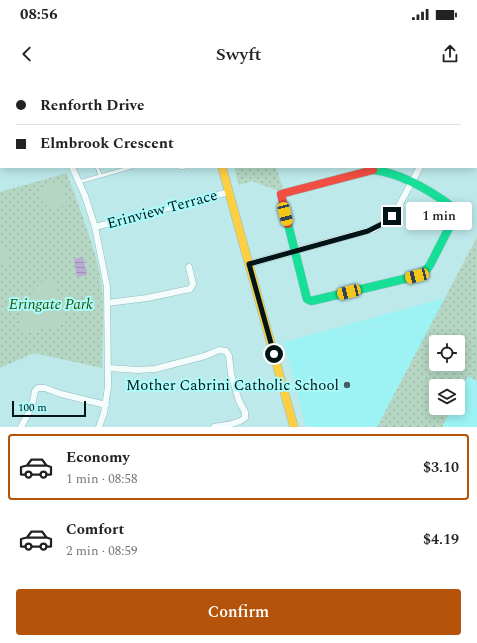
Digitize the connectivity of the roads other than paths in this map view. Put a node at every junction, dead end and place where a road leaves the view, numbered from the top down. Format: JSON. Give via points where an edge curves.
{"nodes":[{"id":1,"x":72,"y":168,"type":"edge"},
{"id":2,"x":97,"y":168,"type":"edge"},
{"id":3,"x":222,"y":168,"type":"edge"},
{"id":4,"x":419,"y":168,"type":"edge"},
{"id":5,"x":118,"y":169,"type":"edge"},
{"id":6,"x":100,"y":175,"type":"junction"},
{"id":7,"x":79,"y":182,"type":"junction"},
{"id":8,"x":410,"y":183,"type":"junction"},
{"id":9,"x":229,"y":192,"type":"junction"},
{"id":10,"x":95,"y":227,"type":"junction"},
{"id":11,"x":294,"y":251,"type":"junction"},
{"id":12,"x":249,"y":264,"type":"junction"},
{"id":13,"x":190,"y":267,"type":"dead end"},
{"id":14,"x":107,"y":303,"type":"junction"},
{"id":15,"x":109,"y":368,"type":"junction"},
{"id":16,"x":106,"y":405,"type":"junction"},
{"id":17,"x":20,"y":427,"type":"edge"},
{"id":18,"x":99,"y":427,"type":"edge"},
{"id":19,"x":214,"y":427,"type":"edge"},
{"id":20,"x":294,"y":427,"type":"edge"}],
"edges":[{"from":1,"to":7,"type":"street"},
{"from":2,"to":6,"type":"lane"},
{"from":3,"to":9,"type":"street"},
{"from":4,"to":8,"type":"street"},
{"from":5,"to":6,"type":"lane"},
{"from":6,"to":7,"type":"lane"},
{"from":7,"to":10,"type":"street"},
{"from":8,"to":11,"type":"street","via":[[396,211],[382,224],[368,231]]},
{"from":8,"to":11,"type":"street","via":[[381,170],[373,170],[281,194]]},
{"from":8,"to":11,"type":"street","via":[[447,203],[454,208],[455,213],[454,220],[430,265],[422,273],[311,302],[307,299]]},
{"from":9,"to":10,"type":"street","name":"Erinview Terrace"},
{"from":9,"to":12,"type":"street"},
{"from":10,"to":14,"type":"street","via":[[106,281]]},
{"from":11,"to":12,"type":"street"},
{"from":12,"to":20,"type":"street"},
{"from":13,"to":14,"type":"street","via":[[193,284],[190,289]]},
{"from":14,"to":15,"type":"street"},
{"from":15,"to":16,"type":"street"},
{"from":15,"to":19,"type":"street","via":[[155,369],[219,350],[226,351],[239,401],[245,412],[241,421]]},
{"from":16,"to":17,"type":"street","via":[[38,388]]},
{"from":16,"to":18,"type":"street"}]}
